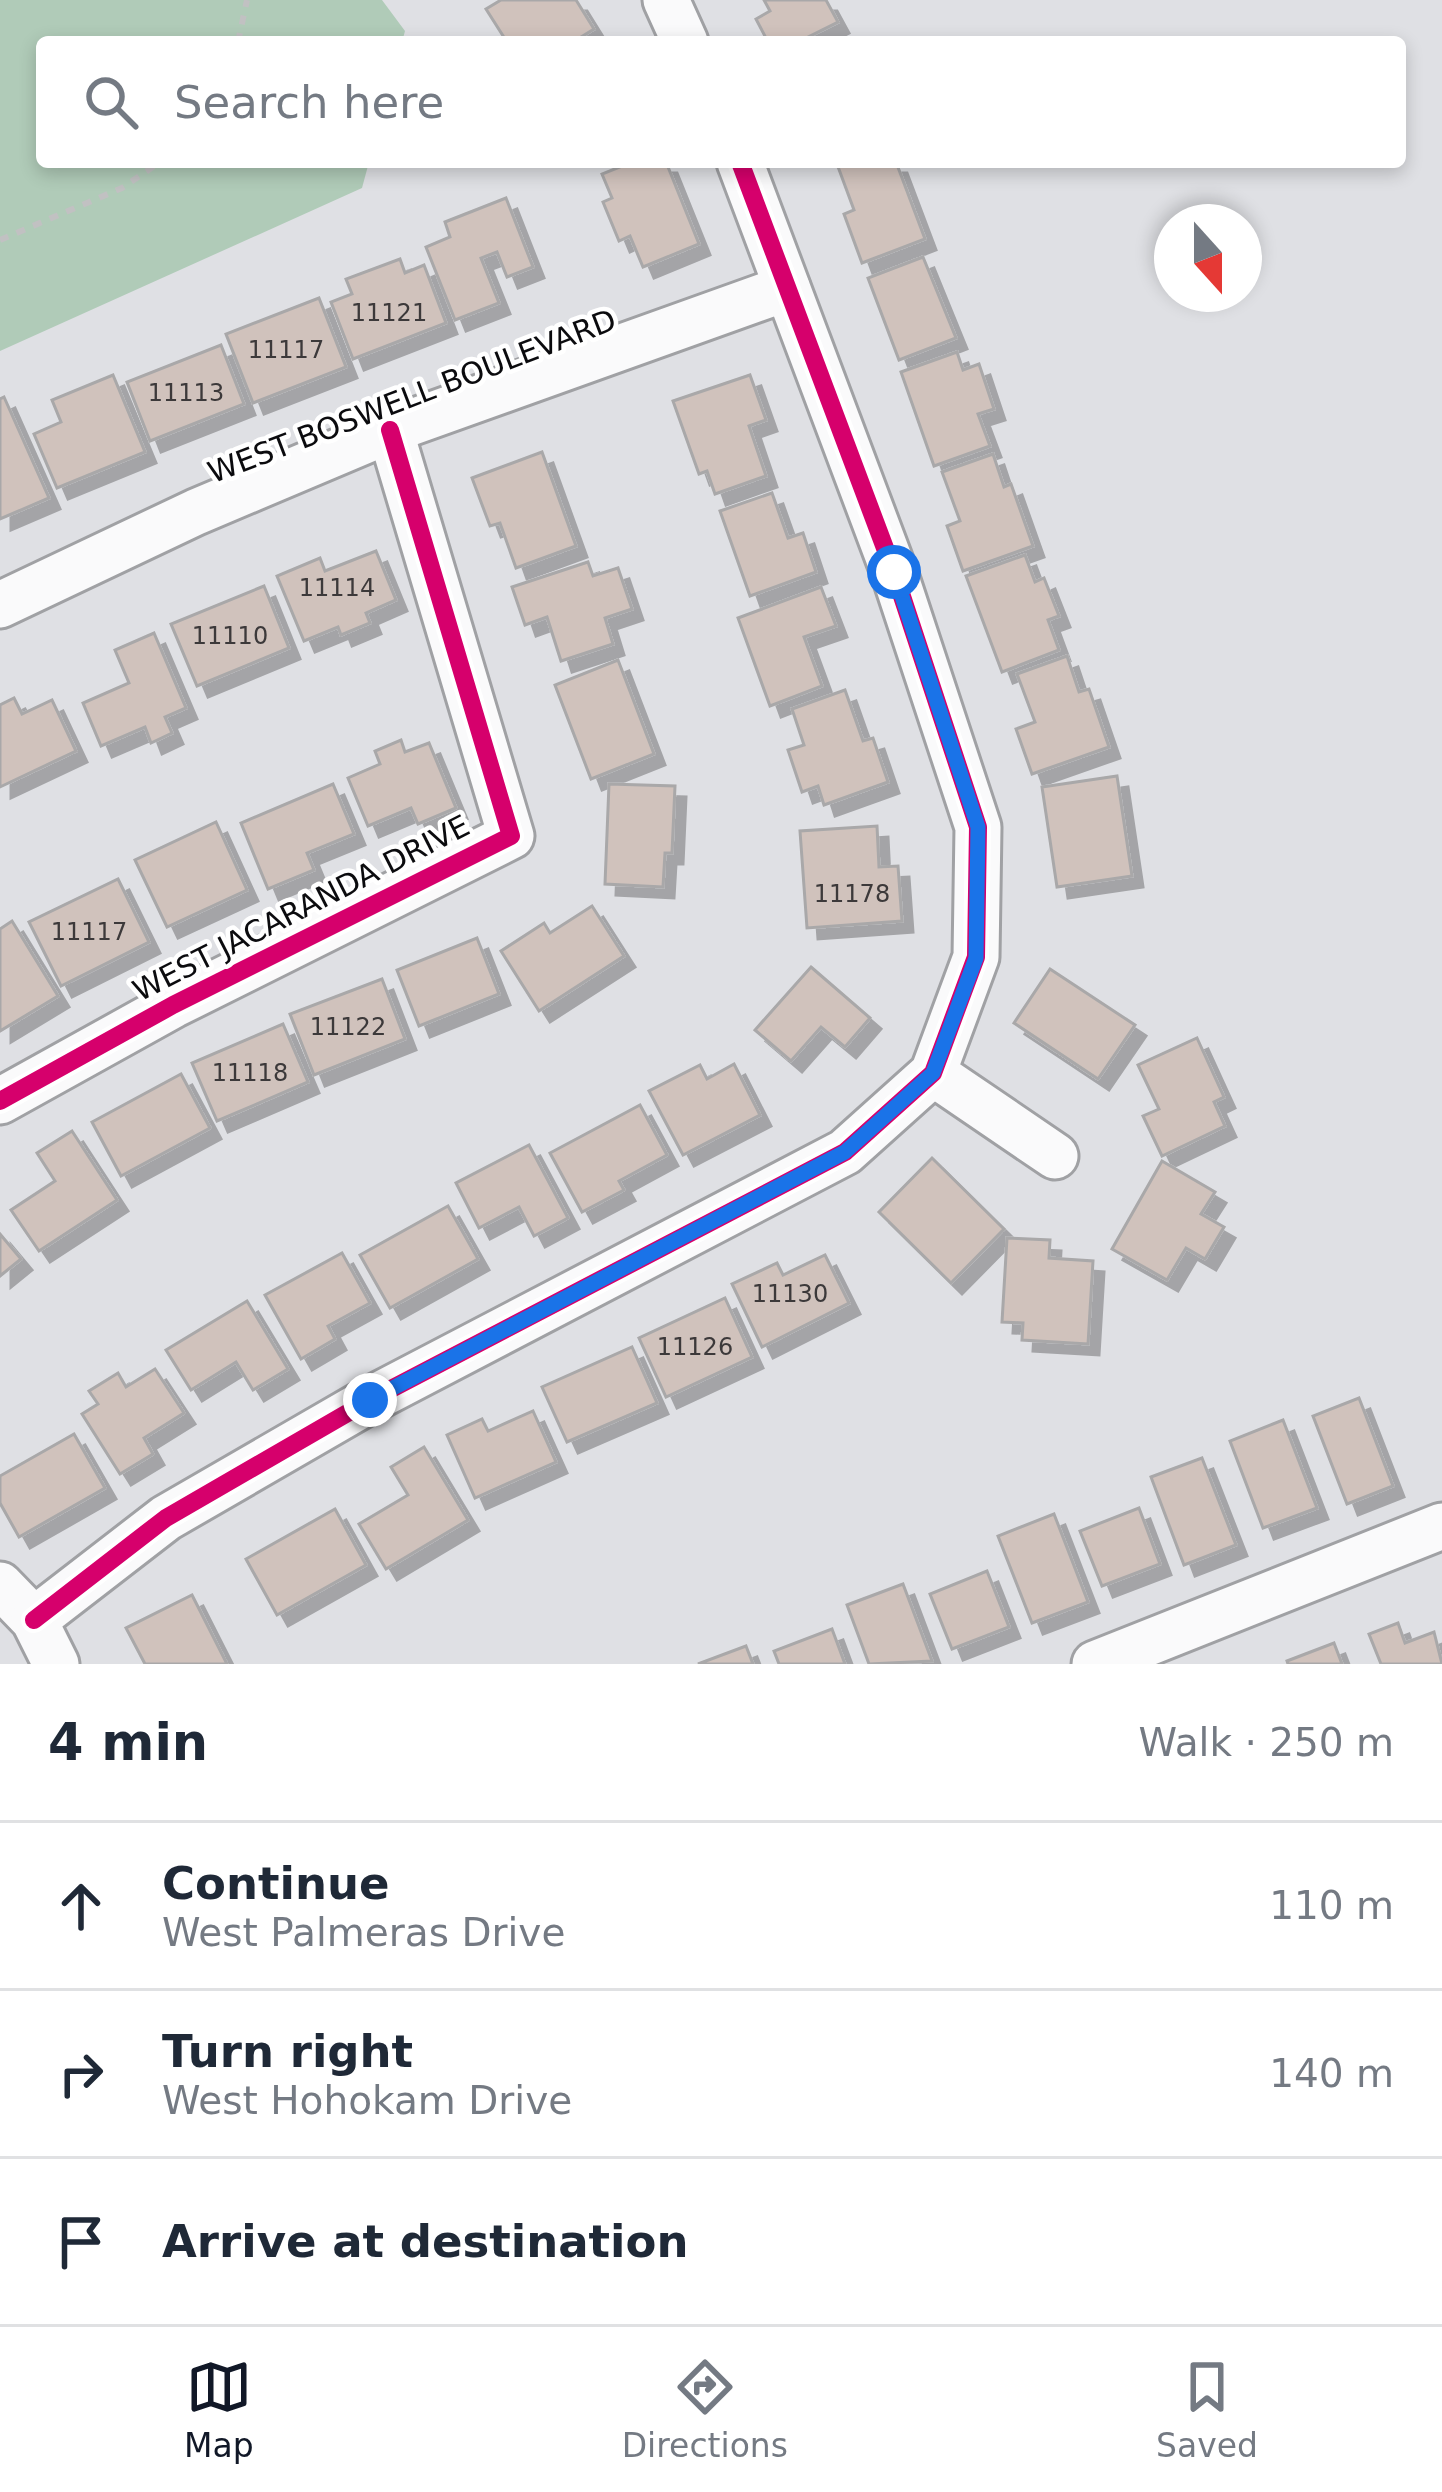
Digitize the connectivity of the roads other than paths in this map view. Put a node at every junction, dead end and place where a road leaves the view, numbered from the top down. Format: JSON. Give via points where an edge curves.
{"nodes":[{"id":1,"x":666,"y":0,"type":"edge"},
{"id":2,"x":682,"y":36,"type":"edge"},
{"id":3,"x":742,"y":168,"type":"edge"},
{"id":4,"x":787,"y":288,"type":"junction"},
{"id":5,"x":390,"y":430,"type":"junction"},
{"id":6,"x":0,"y":605,"type":"edge"},
{"id":7,"x":933,"y":1073,"type":"junction"},
{"id":8,"x":0,"y":1101,"type":"edge"},
{"id":9,"x":1055,"y":1156,"type":"dead end"},
{"id":10,"x":1442,"y":1526,"type":"edge"},
{"id":11,"x":0,"y":1585,"type":"edge"},
{"id":12,"x":34,"y":1621,"type":"junction"},
{"id":13,"x":56,"y":1664,"type":"edge"},
{"id":14,"x":1095,"y":1664,"type":"edge"}],
"edges":[{"from":1,"to":2,"type":"street"},
{"from":3,"to":4,"type":"street"},
{"from":4,"to":5,"type":"street","name":"WEST BOSWELL BOULEVARD"},
{"from":4,"to":7,"type":"street","via":[[978,827],[976,958]]},
{"from":5,"to":6,"type":"street","name":"WEST BOSWELL BOULEVARD"},
{"from":5,"to":8,"type":"street","name":"WEST JACARANDA DRIVE","via":[[511,836]]},
{"from":7,"to":9,"type":"street"},
{"from":7,"to":12,"type":"street","via":[[845,1152],[370,1400],[166,1518]]},
{"from":10,"to":14,"type":"street"},
{"from":11,"to":12,"type":"street"},
{"from":12,"to":13,"type":"street"}]}
